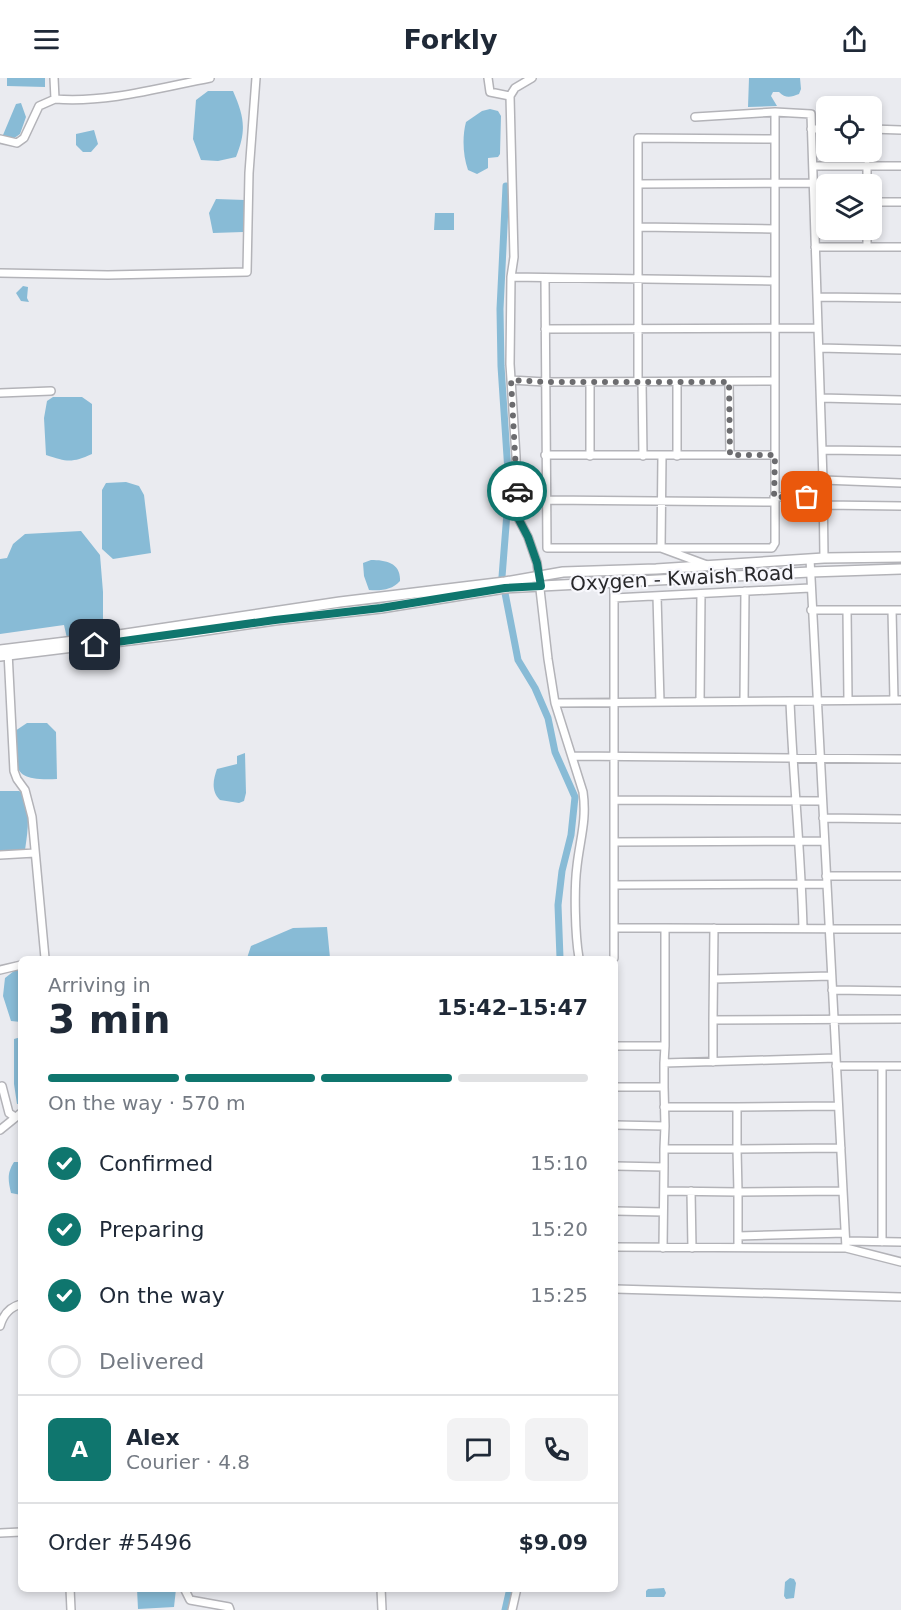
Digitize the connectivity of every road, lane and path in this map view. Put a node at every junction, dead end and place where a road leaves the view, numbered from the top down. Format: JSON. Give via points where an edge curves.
{"nodes":[{"id":1,"x":54,"y":78,"type":"edge"},
{"id":2,"x":210,"y":78,"type":"edge"},
{"id":3,"x":256,"y":78,"type":"edge"},
{"id":4,"x":488,"y":78,"type":"edge"},
{"id":5,"x":532,"y":78,"type":"edge"},
{"id":6,"x":522,"y":80,"type":"edge"},
{"id":7,"x":510,"y":96,"type":"junction"},
{"id":8,"x":55,"y":99,"type":"junction"},
{"id":9,"x":775,"y":112,"type":"junction"},
{"id":10,"x":695,"y":117,"type":"dead end"},
{"id":11,"x":811,"y":129,"type":"junction"},
{"id":12,"x":816,"y":129,"type":"edge"},
{"id":13,"x":882,"y":129,"type":"edge"},
{"id":14,"x":901,"y":130,"type":"edge"},
{"id":15,"x":0,"y":139,"type":"edge"},
{"id":16,"x":775,"y":139,"type":"junction"},
{"id":17,"x":867,"y":165,"type":"junction"},
{"id":18,"x":813,"y":166,"type":"junction"},
{"id":19,"x":901,"y":166,"type":"edge"},
{"id":20,"x":867,"y":174,"type":"edge"},
{"id":21,"x":774,"y":183,"type":"junction"},
{"id":22,"x":813,"y":183,"type":"junction"},
{"id":23,"x":638,"y":184,"type":"junction"},
{"id":24,"x":882,"y":202,"type":"edge"},
{"id":25,"x":901,"y":202,"type":"edge"},
{"id":26,"x":638,"y":227,"type":"junction"},
{"id":27,"x":774,"y":228,"type":"junction"},
{"id":28,"x":867,"y":240,"type":"edge"},
{"id":29,"x":815,"y":247,"type":"junction"},
{"id":30,"x":867,"y":247,"type":"junction"},
{"id":31,"x":901,"y":248,"type":"edge"},
{"id":32,"x":0,"y":273,"type":"edge"},
{"id":33,"x":511,"y":277,"type":"junction"},
{"id":34,"x":545,"y":278,"type":"junction"},
{"id":35,"x":639,"y":278,"type":"junction"},
{"id":36,"x":774,"y":281,"type":"junction"},
{"id":37,"x":817,"y":297,"type":"junction"},
{"id":38,"x":901,"y":298,"type":"edge"},
{"id":39,"x":545,"y":328,"type":"junction"},
{"id":40,"x":818,"y":328,"type":"junction"},
{"id":41,"x":774,"y":329,"type":"junction"},
{"id":42,"x":638,"y":330,"type":"junction"},
{"id":43,"x":819,"y":348,"type":"junction"},
{"id":44,"x":901,"y":350,"type":"edge"},
{"id":45,"x":511,"y":380,"type":"junction"},
{"id":46,"x":775,"y":381,"type":"junction"},
{"id":47,"x":545,"y":382,"type":"junction"},
{"id":48,"x":590,"y":382,"type":"junction"},
{"id":49,"x":640,"y":382,"type":"junction"},
{"id":50,"x":677,"y":382,"type":"junction"},
{"id":51,"x":729,"y":382,"type":"junction"},
{"id":52,"x":51,"y":391,"type":"dead end"},
{"id":53,"x":0,"y":393,"type":"edge"},
{"id":54,"x":820,"y":398,"type":"junction"},
{"id":55,"x":901,"y":400,"type":"edge"},
{"id":56,"x":822,"y":450,"type":"junction"},
{"id":57,"x":901,"y":451,"type":"edge"},
{"id":58,"x":545,"y":455,"type":"junction"},
{"id":59,"x":730,"y":455,"type":"junction"},
{"id":60,"x":775,"y":455,"type":"junction"},
{"id":61,"x":590,"y":456,"type":"junction"},
{"id":62,"x":643,"y":456,"type":"junction"},
{"id":63,"x":662,"y":456,"type":"junction"},
{"id":64,"x":677,"y":456,"type":"junction"},
{"id":65,"x":823,"y":480,"type":"junction"},
{"id":66,"x":901,"y":483,"type":"edge"},
{"id":67,"x":824,"y":496,"type":"junction"},
{"id":68,"x":546,"y":500,"type":"junction"},
{"id":69,"x":774,"y":500,"type":"junction"},
{"id":70,"x":661,"y":502,"type":"junction"},
{"id":71,"x":824,"y":505,"type":"junction"},
{"id":72,"x":901,"y":506,"type":"edge"},
{"id":73,"x":661,"y":548,"type":"junction"},
{"id":74,"x":901,"y":557,"type":"edge"},
{"id":75,"x":824,"y":558,"type":"junction"},
{"id":76,"x":810,"y":559,"type":"junction"},
{"id":77,"x":709,"y":565,"type":"junction"},
{"id":78,"x":901,"y":569,"type":"edge"},
{"id":79,"x":810,"y":572,"type":"junction"},
{"id":80,"x":540,"y":581,"type":"junction"},
{"id":81,"x":614,"y":582,"type":"junction"},
{"id":82,"x":810,"y":588,"type":"junction"},
{"id":83,"x":745,"y":591,"type":"junction"},
{"id":84,"x":701,"y":594,"type":"junction"},
{"id":85,"x":657,"y":596,"type":"junction"},
{"id":86,"x":614,"y":598,"type":"junction"},
{"id":87,"x":811,"y":610,"type":"junction"},
{"id":88,"x":847,"y":610,"type":"junction"},
{"id":89,"x":892,"y":610,"type":"junction"},
{"id":90,"x":901,"y":610,"type":"edge"},
{"id":91,"x":4,"y":653,"type":"edge"},
{"id":92,"x":816,"y":700,"type":"junction"},
{"id":93,"x":848,"y":700,"type":"junction"},
{"id":94,"x":898,"y":700,"type":"edge"},
{"id":95,"x":744,"y":701,"type":"junction"},
{"id":96,"x":790,"y":701,"type":"junction"},
{"id":97,"x":660,"y":702,"type":"junction"},
{"id":98,"x":700,"y":702,"type":"junction"},
{"id":99,"x":555,"y":703,"type":"junction"},
{"id":100,"x":614,"y":703,"type":"junction"},
{"id":101,"x":572,"y":756,"type":"junction"},
{"id":102,"x":614,"y":758,"type":"junction"},
{"id":103,"x":792,"y":758,"type":"junction"},
{"id":104,"x":819,"y":758,"type":"junction"},
{"id":105,"x":901,"y":759,"type":"edge"},
{"id":106,"x":614,"y":800,"type":"junction"},
{"id":107,"x":797,"y":801,"type":"junction"},
{"id":108,"x":822,"y":801,"type":"junction"},
{"id":109,"x":823,"y":818,"type":"junction"},
{"id":110,"x":901,"y":819,"type":"edge"},
{"id":111,"x":798,"y":841,"type":"junction"},
{"id":112,"x":824,"y":841,"type":"junction"},
{"id":113,"x":614,"y":842,"type":"junction"},
{"id":114,"x":35,"y":853,"type":"junction"},
{"id":115,"x":0,"y":855,"type":"edge"},
{"id":116,"x":901,"y":876,"type":"edge"},
{"id":117,"x":826,"y":880,"type":"junction"},
{"id":118,"x":802,"y":884,"type":"junction"},
{"id":119,"x":614,"y":885,"type":"junction"},
{"id":120,"x":614,"y":928,"type":"junction"},
{"id":121,"x":665,"y":928,"type":"junction"},
{"id":122,"x":714,"y":928,"type":"junction"},
{"id":123,"x":803,"y":928,"type":"junction"},
{"id":124,"x":829,"y":928,"type":"junction"},
{"id":125,"x":901,"y":929,"type":"edge"},
{"id":126,"x":45,"y":956,"type":"edge"},
{"id":127,"x":579,"y":956,"type":"edge"},
{"id":128,"x":614,"y":956,"type":"edge"},
{"id":129,"x":18,"y":966,"type":"edge"},
{"id":130,"x":0,"y":970,"type":"edge"},
{"id":131,"x":831,"y":976,"type":"junction"},
{"id":132,"x":714,"y":979,"type":"junction"},
{"id":133,"x":832,"y":990,"type":"junction"},
{"id":134,"x":901,"y":991,"type":"edge"},
{"id":135,"x":834,"y":1019,"type":"junction"},
{"id":136,"x":901,"y":1019,"type":"edge"},
{"id":137,"x":713,"y":1020,"type":"junction"},
{"id":138,"x":618,"y":1046,"type":"edge"},
{"id":139,"x":665,"y":1046,"type":"junction"},
{"id":140,"x":836,"y":1058,"type":"junction"},
{"id":141,"x":713,"y":1062,"type":"junction"},
{"id":142,"x":664,"y":1063,"type":"junction"},
{"id":143,"x":836,"y":1066,"type":"junction"},
{"id":144,"x":882,"y":1066,"type":"junction"},
{"id":145,"x":901,"y":1066,"type":"edge"},
{"id":146,"x":2,"y":1086,"type":"dead end"},
{"id":147,"x":618,"y":1087,"type":"edge"},
{"id":148,"x":664,"y":1087,"type":"junction"},
{"id":149,"x":838,"y":1106,"type":"junction"},
{"id":150,"x":664,"y":1107,"type":"junction"},
{"id":151,"x":736,"y":1107,"type":"junction"},
{"id":152,"x":18,"y":1115,"type":"edge"},
{"id":153,"x":618,"y":1125,"type":"edge"},
{"id":154,"x":665,"y":1126,"type":"junction"},
{"id":155,"x":0,"y":1130,"type":"edge"},
{"id":156,"x":841,"y":1148,"type":"junction"},
{"id":157,"x":664,"y":1149,"type":"junction"},
{"id":158,"x":737,"y":1149,"type":"junction"},
{"id":159,"x":618,"y":1166,"type":"edge"},
{"id":160,"x":664,"y":1167,"type":"junction"},
{"id":161,"x":663,"y":1191,"type":"junction"},
{"id":162,"x":691,"y":1191,"type":"junction"},
{"id":163,"x":843,"y":1191,"type":"junction"},
{"id":164,"x":738,"y":1192,"type":"junction"},
{"id":165,"x":618,"y":1211,"type":"edge"},
{"id":166,"x":663,"y":1212,"type":"junction"},
{"id":167,"x":738,"y":1236,"type":"junction"},
{"id":168,"x":846,"y":1241,"type":"junction"},
{"id":169,"x":882,"y":1242,"type":"junction"},
{"id":170,"x":901,"y":1242,"type":"edge"},
{"id":171,"x":618,"y":1247,"type":"edge"},
{"id":172,"x":738,"y":1247,"type":"junction"},
{"id":173,"x":663,"y":1248,"type":"junction"},
{"id":174,"x":692,"y":1248,"type":"junction"},
{"id":175,"x":901,"y":1262,"type":"edge"},
{"id":176,"x":618,"y":1289,"type":"edge"},
{"id":177,"x":901,"y":1297,"type":"edge"},
{"id":178,"x":18,"y":1305,"type":"edge"},
{"id":179,"x":0,"y":1326,"type":"edge"},
{"id":180,"x":18,"y":1532,"type":"edge"},
{"id":181,"x":0,"y":1533,"type":"edge"},
{"id":182,"x":70,"y":1592,"type":"edge"},
{"id":183,"x":186,"y":1592,"type":"edge"},
{"id":184,"x":381,"y":1592,"type":"edge"},
{"id":185,"x":516,"y":1592,"type":"edge"},
{"id":186,"x":71,"y":1610,"type":"edge"},
{"id":187,"x":230,"y":1610,"type":"edge"},
{"id":188,"x":382,"y":1610,"type":"edge"},
{"id":189,"x":512,"y":1610,"type":"edge"}],
"edges":[{"from":1,"to":8,"type":"street"},
{"from":2,"to":8,"type":"street","via":[[104,98]]},
{"from":3,"to":32,"type":"street","via":[[247,272]]},
{"from":4,"to":7,"type":"street","via":[[490,92]]},
{"from":5,"to":6,"type":"street"},
{"from":6,"to":7,"type":"street"},
{"from":7,"to":33,"type":"street","via":[[514,222]]},
{"from":8,"to":15,"type":"street","via":[[39,106],[24,138],[17,142]]},
{"from":9,"to":10,"type":"street"},
{"from":9,"to":11,"type":"street","via":[[811,114]]},
{"from":9,"to":16,"type":"street"},
{"from":11,"to":12,"type":"street"},
{"from":11,"to":18,"type":"street"},
{"from":13,"to":14,"type":"street"},
{"from":16,"to":21,"type":"street"},
{"from":16,"to":23,"type":"street","via":[[638,138]]},
{"from":17,"to":18,"type":"street"},
{"from":17,"to":19,"type":"street"},
{"from":17,"to":20,"type":"street"},
{"from":18,"to":22,"type":"street"},
{"from":21,"to":22,"type":"street"},
{"from":21,"to":23,"type":"street"},
{"from":21,"to":27,"type":"street"},
{"from":22,"to":29,"type":"street"},
{"from":23,"to":26,"type":"street"},
{"from":24,"to":25,"type":"street"},
{"from":26,"to":27,"type":"street"},
{"from":26,"to":35,"type":"street"},
{"from":27,"to":36,"type":"street"},
{"from":28,"to":30,"type":"street"},
{"from":29,"to":30,"type":"street"},
{"from":29,"to":37,"type":"street"},
{"from":30,"to":31,"type":"street"},
{"from":33,"to":34,"type":"street"},
{"from":33,"to":45,"type":"street"},
{"from":34,"to":35,"type":"street"},
{"from":34,"to":39,"type":"street"},
{"from":35,"to":36,"type":"street"},
{"from":35,"to":42,"type":"street"},
{"from":36,"to":41,"type":"street"},
{"from":37,"to":38,"type":"street"},
{"from":37,"to":40,"type":"street"},
{"from":39,"to":42,"type":"street"},
{"from":39,"to":47,"type":"street"},
{"from":40,"to":41,"type":"street"},
{"from":40,"to":43,"type":"street"},
{"from":41,"to":42,"type":"street"},
{"from":41,"to":46,"type":"street"},
{"from":42,"to":49,"type":"street"},
{"from":43,"to":44,"type":"street"},
{"from":43,"to":54,"type":"street"},
{"from":45,"to":47,"type":"street"},
{"from":45,"to":80,"type":"street","via":[[517,516],[528,537]]},
{"from":46,"to":51,"type":"street"},
{"from":46,"to":60,"type":"street"},
{"from":47,"to":48,"type":"street"},
{"from":47,"to":58,"type":"street"},
{"from":48,"to":49,"type":"street"},
{"from":48,"to":61,"type":"street"},
{"from":49,"to":50,"type":"street"},
{"from":49,"to":62,"type":"street"},
{"from":50,"to":51,"type":"street"},
{"from":50,"to":64,"type":"street"},
{"from":51,"to":59,"type":"street"},
{"from":52,"to":53,"type":"street"},
{"from":54,"to":55,"type":"street"},
{"from":54,"to":56,"type":"street"},
{"from":56,"to":57,"type":"street"},
{"from":56,"to":65,"type":"street"},
{"from":58,"to":61,"type":"street"},
{"from":58,"to":68,"type":"street"},
{"from":59,"to":60,"type":"street"},
{"from":59,"to":64,"type":"street"},
{"from":60,"to":69,"type":"street"},
{"from":61,"to":62,"type":"street"},
{"from":62,"to":63,"type":"street"},
{"from":63,"to":64,"type":"street"},
{"from":63,"to":70,"type":"street"},
{"from":65,"to":66,"type":"street"},
{"from":65,"to":67,"type":"street"},
{"from":67,"to":69,"type":"street"},
{"from":67,"to":71,"type":"street"},
{"from":68,"to":70,"type":"street"},
{"from":68,"to":73,"type":"street","via":[[547,548]]},
{"from":69,"to":70,"type":"street"},
{"from":69,"to":73,"type":"street","via":[[772,548]]},
{"from":70,"to":73,"type":"street"},
{"from":71,"to":72,"type":"street"},
{"from":71,"to":75,"type":"street"},
{"from":73,"to":77,"type":"street"},
{"from":74,"to":75,"type":"main road","name":"Oxygen - Kwaish Road"},
{"from":75,"to":76,"type":"main road","name":"Oxygen - Kwaish Road"},
{"from":76,"to":77,"type":"main road","name":"Oxygen - Kwaish Road"},
{"from":76,"to":79,"type":"street"},
{"from":77,"to":80,"type":"main road","name":"Oxygen - Kwaish Road","via":[[563,572]]},
{"from":78,"to":79,"type":"main road","name":"Oxygen - Kwaish Road"},
{"from":79,"to":81,"type":"main road","name":"Oxygen - Kwaish Road"},
{"from":79,"to":82,"type":"street"},
{"from":80,"to":81,"type":"main road","name":"Oxygen - Kwaish Road"},
{"from":80,"to":91,"type":"main road","name":"Oxygen - Kwaish Road","via":[[340,602]]},
{"from":80,"to":91,"type":"main road","name":"Oxygen - Kwaish Road","via":[[381,608]]},
{"from":80,"to":99,"type":"street"},
{"from":81,"to":86,"type":"street"},
{"from":82,"to":83,"type":"street"},
{"from":82,"to":87,"type":"street"},
{"from":83,"to":84,"type":"street"},
{"from":83,"to":95,"type":"street"},
{"from":84,"to":85,"type":"street"},
{"from":84,"to":98,"type":"street"},
{"from":85,"to":86,"type":"street"},
{"from":85,"to":97,"type":"street"},
{"from":86,"to":100,"type":"street"},
{"from":87,"to":88,"type":"street"},
{"from":87,"to":92,"type":"street"},
{"from":88,"to":89,"type":"street"},
{"from":88,"to":93,"type":"street"},
{"from":89,"to":90,"type":"street"},
{"from":89,"to":94,"type":"street"},
{"from":91,"to":114,"type":"street","via":[[14,771],[29,801]]},
{"from":92,"to":93,"type":"street"},
{"from":92,"to":96,"type":"street"},
{"from":92,"to":104,"type":"street"},
{"from":93,"to":94,"type":"street"},
{"from":95,"to":96,"type":"street"},
{"from":95,"to":98,"type":"street"},
{"from":96,"to":103,"type":"street"},
{"from":97,"to":98,"type":"street"},
{"from":97,"to":100,"type":"street"},
{"from":99,"to":100,"type":"street"},
{"from":99,"to":101,"type":"street"},
{"from":100,"to":102,"type":"street"},
{"from":101,"to":102,"type":"street"},
{"from":101,"to":127,"type":"street","via":[[585,806],[577,868]]},
{"from":102,"to":103,"type":"street"},
{"from":102,"to":106,"type":"street"},
{"from":103,"to":104,"type":"street"},
{"from":103,"to":107,"type":"street"},
{"from":104,"to":105,"type":"street"},
{"from":104,"to":108,"type":"street"},
{"from":106,"to":107,"type":"street"},
{"from":106,"to":113,"type":"street"},
{"from":107,"to":108,"type":"street"},
{"from":107,"to":111,"type":"street"},
{"from":108,"to":109,"type":"street"},
{"from":109,"to":110,"type":"street"},
{"from":109,"to":112,"type":"street"},
{"from":111,"to":112,"type":"street"},
{"from":111,"to":113,"type":"street"},
{"from":111,"to":118,"type":"street"},
{"from":112,"to":117,"type":"street"},
{"from":113,"to":119,"type":"street"},
{"from":114,"to":115,"type":"street"},
{"from":114,"to":126,"type":"street"},
{"from":116,"to":117,"type":"street"},
{"from":117,"to":118,"type":"street"},
{"from":117,"to":124,"type":"street"},
{"from":118,"to":119,"type":"street"},
{"from":118,"to":123,"type":"street"},
{"from":119,"to":120,"type":"street"},
{"from":120,"to":121,"type":"street"},
{"from":120,"to":128,"type":"street"},
{"from":121,"to":122,"type":"street"},
{"from":121,"to":139,"type":"street"},
{"from":122,"to":123,"type":"street"},
{"from":122,"to":132,"type":"street"},
{"from":123,"to":124,"type":"street"},
{"from":124,"to":125,"type":"street"},
{"from":124,"to":131,"type":"street"},
{"from":129,"to":130,"type":"street"},
{"from":131,"to":132,"type":"street"},
{"from":131,"to":133,"type":"street"},
{"from":132,"to":137,"type":"street"},
{"from":133,"to":134,"type":"street"},
{"from":133,"to":135,"type":"street"},
{"from":135,"to":136,"type":"street"},
{"from":135,"to":137,"type":"street"},
{"from":135,"to":140,"type":"street"},
{"from":137,"to":141,"type":"street"},
{"from":138,"to":139,"type":"street"},
{"from":139,"to":142,"type":"street"},
{"from":140,"to":141,"type":"street"},
{"from":140,"to":143,"type":"street"},
{"from":141,"to":142,"type":"street"},
{"from":142,"to":148,"type":"street"},
{"from":143,"to":144,"type":"street"},
{"from":143,"to":149,"type":"street"},
{"from":144,"to":145,"type":"street"},
{"from":144,"to":169,"type":"street"},
{"from":146,"to":152,"type":"street","via":[[9,1113]]},
{"from":147,"to":148,"type":"street"},
{"from":148,"to":150,"type":"street"},
{"from":149,"to":151,"type":"street"},
{"from":149,"to":156,"type":"street"},
{"from":150,"to":151,"type":"street"},
{"from":150,"to":154,"type":"street"},
{"from":151,"to":158,"type":"street"},
{"from":152,"to":155,"type":"street"},
{"from":153,"to":154,"type":"street"},
{"from":154,"to":157,"type":"street"},
{"from":156,"to":158,"type":"street"},
{"from":156,"to":163,"type":"street"},
{"from":157,"to":158,"type":"street"},
{"from":157,"to":160,"type":"street"},
{"from":158,"to":164,"type":"street"},
{"from":159,"to":160,"type":"street"},
{"from":160,"to":161,"type":"street"},
{"from":161,"to":162,"type":"street"},
{"from":161,"to":166,"type":"street"},
{"from":162,"to":164,"type":"street"},
{"from":162,"to":174,"type":"street"},
{"from":163,"to":164,"type":"street"},
{"from":163,"to":168,"type":"street"},
{"from":164,"to":167,"type":"street"},
{"from":165,"to":166,"type":"street"},
{"from":166,"to":173,"type":"street"},
{"from":167,"to":168,"type":"street"},
{"from":167,"to":172,"type":"street"},
{"from":168,"to":169,"type":"street"},
{"from":168,"to":172,"type":"street"},
{"from":168,"to":175,"type":"street"},
{"from":169,"to":170,"type":"street"},
{"from":171,"to":173,"type":"street"},
{"from":172,"to":174,"type":"street"},
{"from":173,"to":174,"type":"street"},
{"from":176,"to":177,"type":"street"},
{"from":178,"to":179,"type":"street","via":[[2,1318]]},
{"from":180,"to":181,"type":"street"},
{"from":182,"to":186,"type":"street"},
{"from":183,"to":187,"type":"street","via":[[190,1600]]},
{"from":184,"to":188,"type":"street"},
{"from":185,"to":189,"type":"street"}]}
